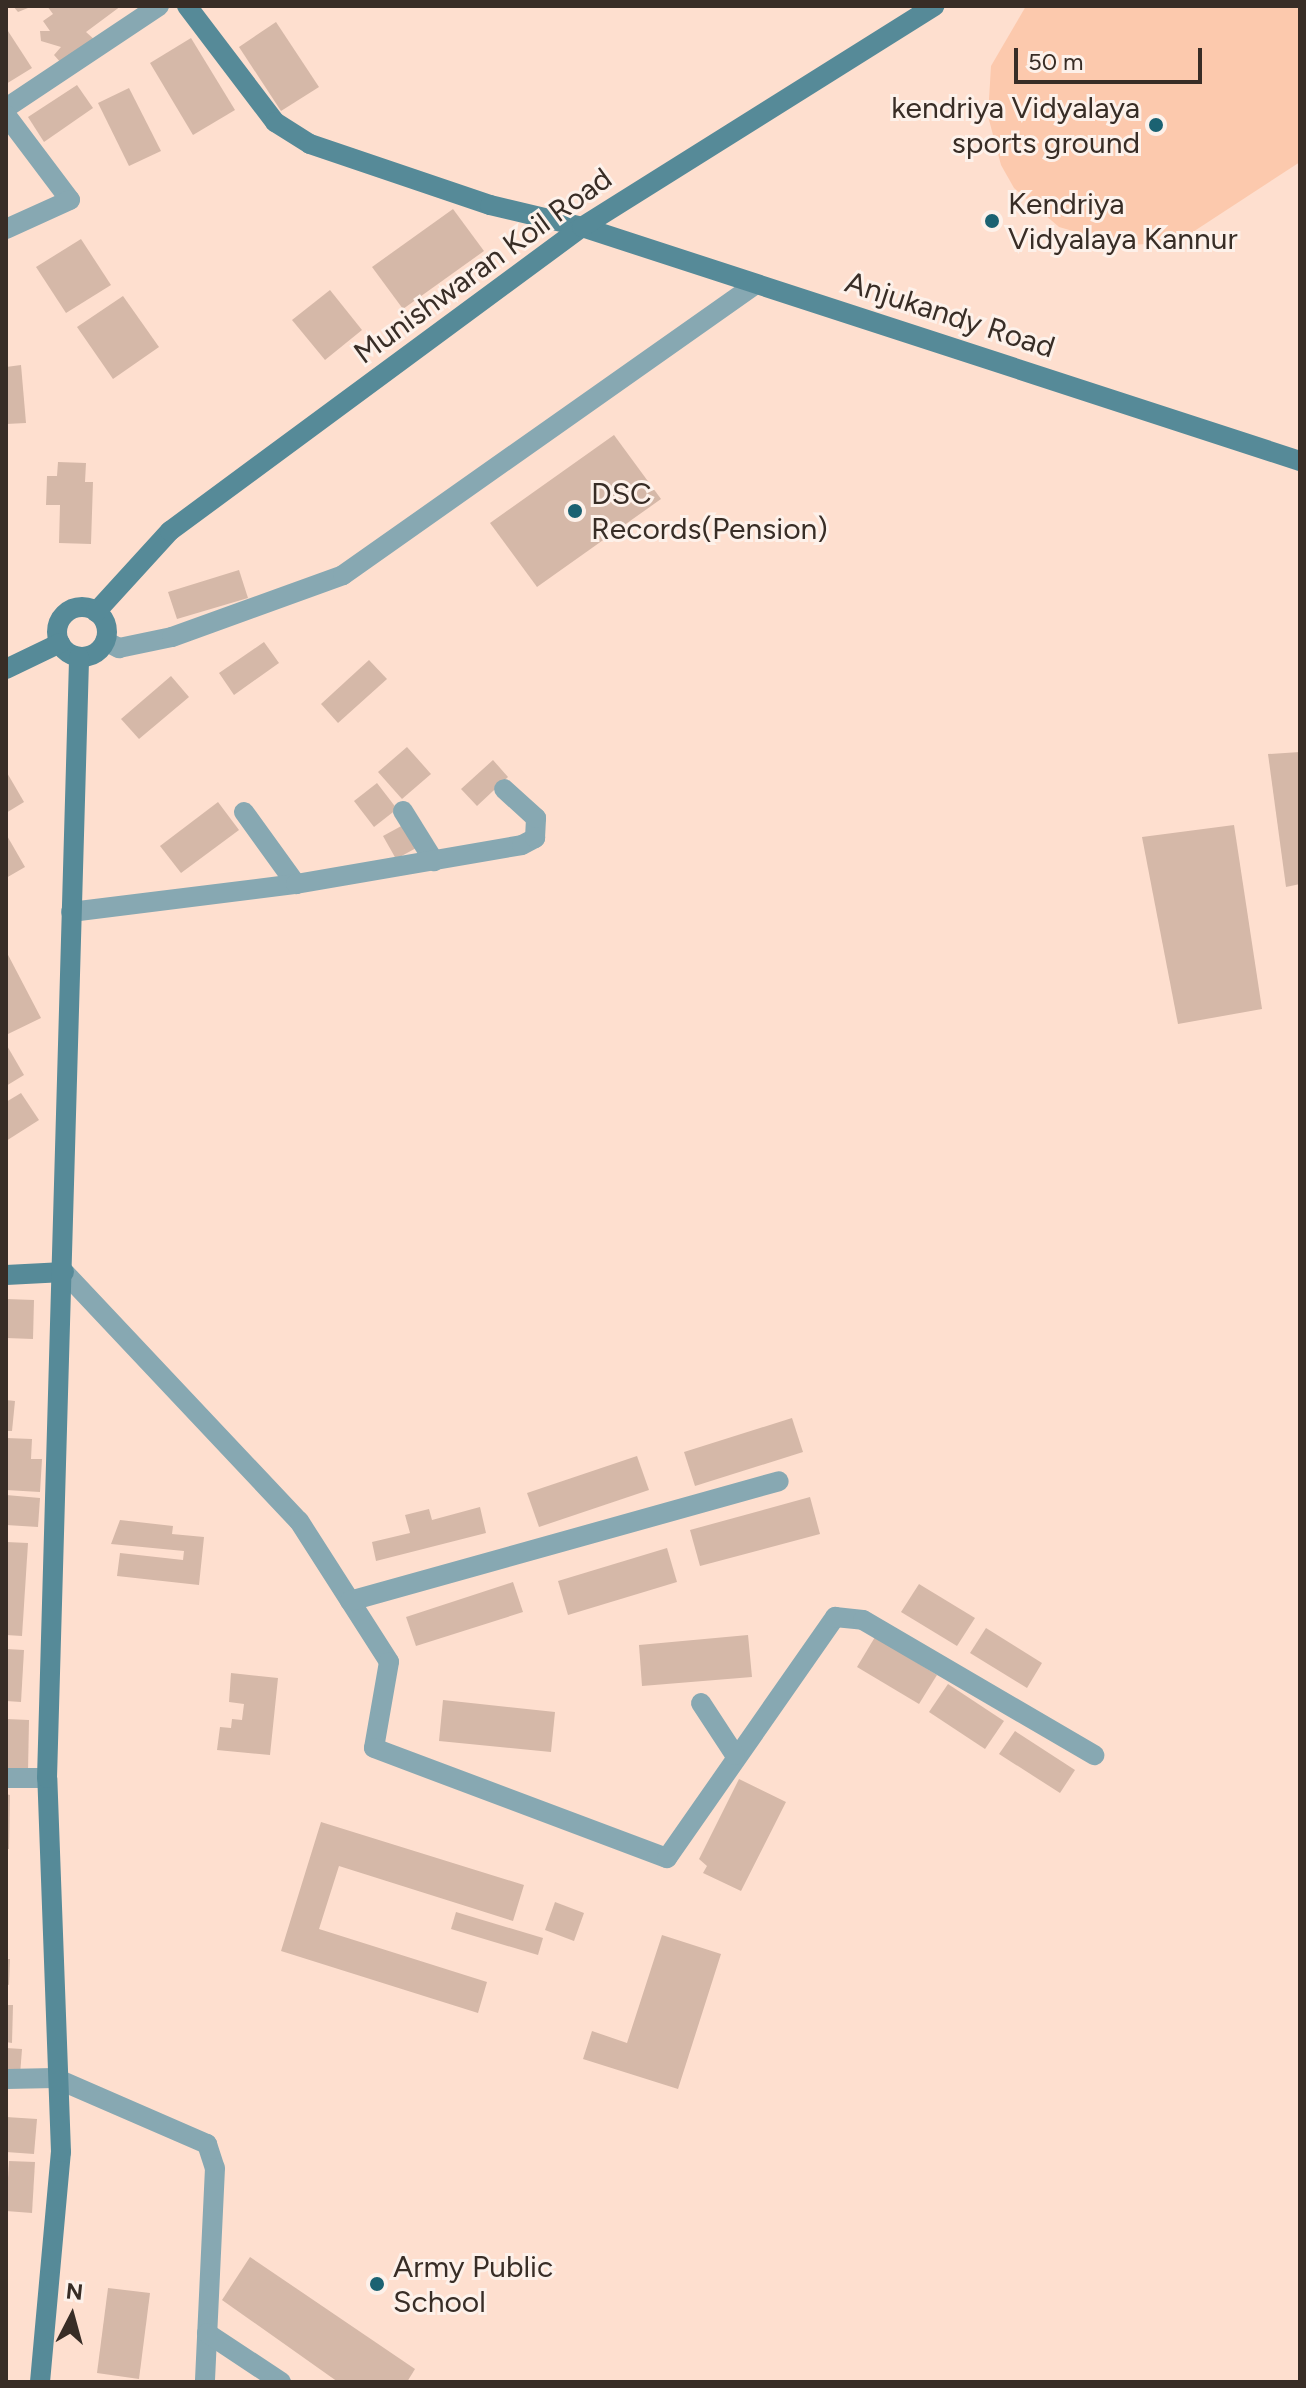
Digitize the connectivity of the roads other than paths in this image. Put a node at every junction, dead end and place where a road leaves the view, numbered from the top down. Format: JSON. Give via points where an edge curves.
{"nodes":[{"id":1,"x":159,"y":6,"type":"edge"},
{"id":2,"x":187,"y":6,"type":"edge"},
{"id":3,"x":934,"y":6,"type":"edge"},
{"id":4,"x":909,"y":14,"type":"edge"},
{"id":5,"x":6,"y":108,"type":"edge"},
{"id":6,"x":6,"y":115,"type":"edge"},
{"id":7,"x":582,"y":227,"type":"junction"},
{"id":8,"x":6,"y":229,"type":"edge"},
{"id":9,"x":756,"y":284,"type":"junction"},
{"id":10,"x":1300,"y":461,"type":"edge"},
{"id":11,"x":96,"y":612,"type":"junction"},
{"id":12,"x":105,"y":641,"type":"junction"},
{"id":13,"x":60,"y":643,"type":"junction"},
{"id":14,"x":79,"y":657,"type":"junction"},
{"id":15,"x":6,"y":669,"type":"edge"},
{"id":16,"x":504,"y":789,"type":"dead end"},
{"id":17,"x":403,"y":811,"type":"dead end"},
{"id":18,"x":244,"y":812,"type":"dead end"},
{"id":19,"x":434,"y":861,"type":"junction"},
{"id":20,"x":296,"y":884,"type":"junction"},
{"id":21,"x":71,"y":912,"type":"junction"},
{"id":22,"x":64,"y":1272,"type":"junction"},
{"id":23,"x":6,"y":1275,"type":"edge"},
{"id":24,"x":779,"y":1481,"type":"dead end"},
{"id":25,"x":350,"y":1601,"type":"junction"},
{"id":26,"x":701,"y":1703,"type":"dead end"},
{"id":27,"x":735,"y":1755,"type":"junction"},
{"id":28,"x":1094,"y":1755,"type":"dead end"},
{"id":29,"x":6,"y":1778,"type":"edge"},
{"id":30,"x":47,"y":1778,"type":"junction"},
{"id":31,"x":55,"y":2078,"type":"junction"},
{"id":32,"x":6,"y":2079,"type":"edge"},
{"id":33,"x":207,"y":2333,"type":"junction"},
{"id":34,"x":40,"y":2382,"type":"edge"},
{"id":35,"x":205,"y":2382,"type":"edge"},
{"id":36,"x":281,"y":2382,"type":"edge"}],
"edges":[{"from":1,"to":5,"type":"street"},
{"from":2,"to":7,"type":"street","name":"Anjukandy Road","via":[[275,122],[293,136],[416,182],[529,217]]},
{"from":3,"to":4,"type":"street","name":"Munishwaran Koil Road"},
{"from":4,"to":7,"type":"street","name":"Munishwaran Koil Road"},
{"from":6,"to":8,"type":"street","via":[[70,200]]},
{"from":7,"to":9,"type":"street","name":"Anjukandy Road"},
{"from":7,"to":11,"type":"street","name":"Munishwaran Koil Road","via":[[170,531]]},
{"from":9,"to":10,"type":"street","name":"Anjukandy Road"},
{"from":9,"to":12,"type":"street","via":[[343,575],[172,637],[119,648]]},
{"from":11,"to":12,"type":"street","via":[[106,625]]},
{"from":11,"to":13,"type":"street","via":[[81,608],[66,614],[58,627]]},
{"from":12,"to":14,"type":"street","via":[[95,653]]},
{"from":13,"to":14,"type":"street"},
{"from":13,"to":15,"type":"street"},
{"from":14,"to":21,"type":"street"},
{"from":16,"to":19,"type":"street","via":[[536,818],[535,838]]},
{"from":17,"to":19,"type":"street"},
{"from":18,"to":20,"type":"street"},
{"from":19,"to":20,"type":"street"},
{"from":20,"to":21,"type":"street"},
{"from":21,"to":22,"type":"street"},
{"from":22,"to":23,"type":"street"},
{"from":22,"to":25,"type":"street","via":[[299,1521]]},
{"from":22,"to":30,"type":"street"},
{"from":24,"to":25,"type":"street"},
{"from":25,"to":27,"type":"street","via":[[389,1662],[374,1748],[667,1858]]},
{"from":26,"to":27,"type":"street"},
{"from":27,"to":28,"type":"street","via":[[835,1617],[863,1620]]},
{"from":29,"to":30,"type":"street"},
{"from":30,"to":31,"type":"street"},
{"from":31,"to":32,"type":"street"},
{"from":31,"to":33,"type":"street","via":[[207,2144],[215,2168]]},
{"from":31,"to":34,"type":"street","via":[[61,2152]]},
{"from":33,"to":35,"type":"street"},
{"from":33,"to":36,"type":"street"}]}
